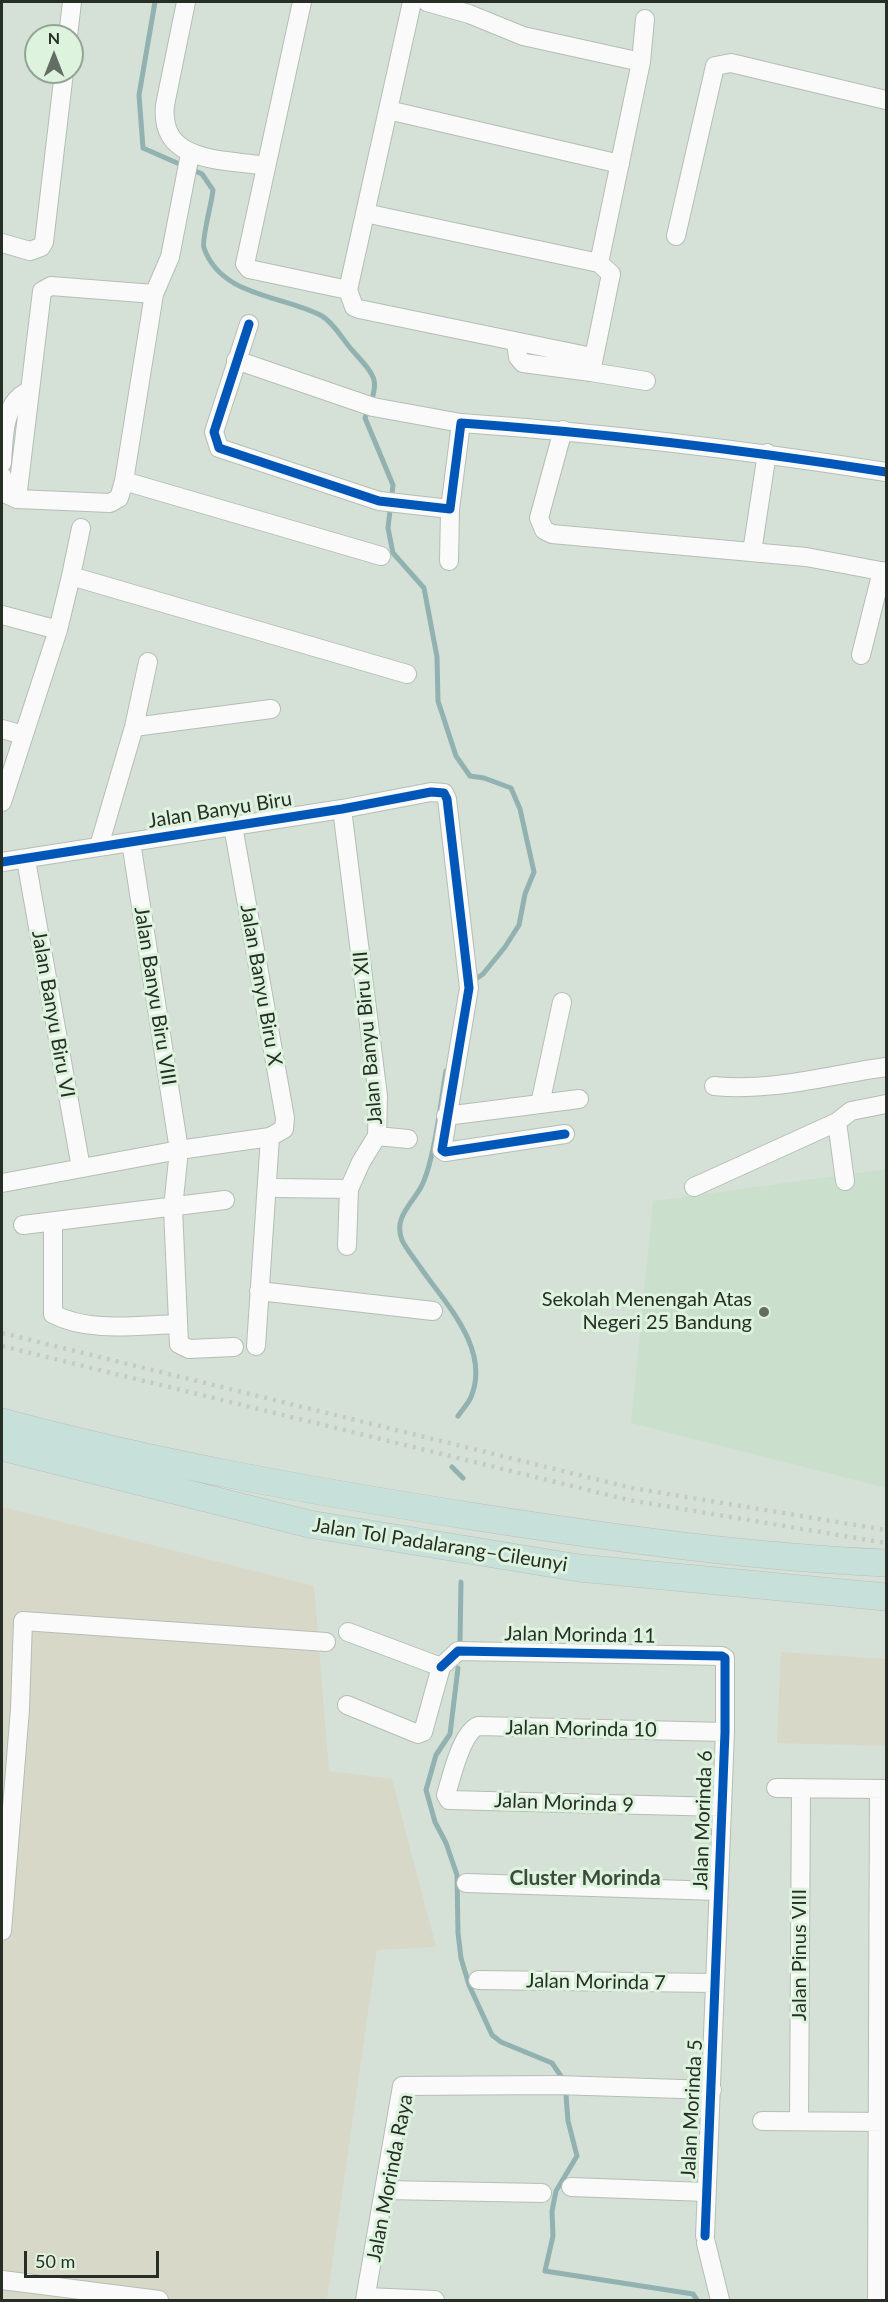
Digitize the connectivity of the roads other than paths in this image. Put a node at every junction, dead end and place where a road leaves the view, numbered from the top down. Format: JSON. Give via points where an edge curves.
{"nodes":[{"id":1,"x":72,"y":2,"type":"edge"},
{"id":2,"x":186,"y":2,"type":"edge"},
{"id":3,"x":302,"y":2,"type":"edge"},
{"id":4,"x":412,"y":2,"type":"edge"},
{"id":5,"x":427,"y":2,"type":"edge"},
{"id":6,"x":645,"y":19,"type":"dead end"},
{"id":7,"x":69,"y":24,"type":"edge"},
{"id":8,"x":641,"y":62,"type":"junction"},
{"id":9,"x":63,"y":84,"type":"edge"},
{"id":10,"x":886,"y":100,"type":"edge"},
{"id":11,"x":388,"y":110,"type":"junction"},
{"id":12,"x":190,"y":157,"type":"junction"},
{"id":13,"x":620,"y":164,"type":"junction"},
{"id":14,"x":266,"y":166,"type":"junction"},
{"id":15,"x":365,"y":213,"type":"junction"},
{"id":16,"x":676,"y":236,"type":"dead end"},
{"id":17,"x":2,"y":243,"type":"edge"},
{"id":18,"x":599,"y":263,"type":"junction"},
{"id":19,"x":348,"y":290,"type":"junction"},
{"id":20,"x":154,"y":294,"type":"junction"},
{"id":21,"x":249,"y":324,"type":"dead end"},
{"id":22,"x":236,"y":360,"type":"junction"},
{"id":23,"x":591,"y":364,"type":"junction"},
{"id":24,"x":646,"y":381,"type":"dead end"},
{"id":25,"x":29,"y":391,"type":"junction"},
{"id":26,"x":461,"y":423,"type":"junction"},
{"id":27,"x":563,"y":430,"type":"junction"},
{"id":28,"x":767,"y":453,"type":"junction"},
{"id":29,"x":2,"y":463,"type":"edge"},
{"id":30,"x":886,"y":472,"type":"edge"},
{"id":31,"x":2,"y":476,"type":"edge"},
{"id":32,"x":124,"y":481,"type":"junction"},
{"id":33,"x":17,"y":499,"type":"junction"},
{"id":34,"x":450,"y":509,"type":"junction"},
{"id":35,"x":81,"y":528,"type":"dead end"},
{"id":36,"x":752,"y":552,"type":"junction"},
{"id":37,"x":381,"y":556,"type":"dead end"},
{"id":38,"x":448,"y":561,"type":"dead end"},
{"id":39,"x":884,"y":572,"type":"edge"},
{"id":40,"x":71,"y":576,"type":"junction"},
{"id":41,"x":2,"y":615,"type":"edge"},
{"id":42,"x":58,"y":630,"type":"junction"},
{"id":43,"x":861,"y":655,"type":"dead end"},
{"id":44,"x":148,"y":662,"type":"dead end"},
{"id":45,"x":407,"y":674,"type":"dead end"},
{"id":46,"x":271,"y":709,"type":"dead end"},
{"id":47,"x":134,"y":727,"type":"junction"},
{"id":48,"x":2,"y":729,"type":"edge"},
{"id":49,"x":23,"y":735,"type":"junction"},
{"id":50,"x":2,"y":802,"type":"edge"},
{"id":51,"x":342,"y":809,"type":"junction"},
{"id":52,"x":233,"y":826,"type":"junction"},
{"id":53,"x":131,"y":842,"type":"junction"},
{"id":54,"x":99,"y":846,"type":"junction"},
{"id":55,"x":26,"y":860,"type":"junction"},
{"id":56,"x":2,"y":862,"type":"edge"},
{"id":57,"x":562,"y":1002,"type":"dead end"},
{"id":58,"x":886,"y":1067,"type":"edge"},
{"id":59,"x":714,"y":1086,"type":"dead end"},
{"id":60,"x":579,"y":1099,"type":"dead end"},
{"id":61,"x":540,"y":1104,"type":"junction"},
{"id":62,"x":886,"y":1104,"type":"edge"},
{"id":63,"x":446,"y":1116,"type":"junction"},
{"id":64,"x":837,"y":1122,"type":"junction"},
{"id":65,"x":565,"y":1134,"type":"dead end"},
{"id":66,"x":270,"y":1137,"type":"junction"},
{"id":67,"x":377,"y":1137,"type":"junction"},
{"id":68,"x":408,"y":1139,"type":"dead end"},
{"id":69,"x":178,"y":1150,"type":"junction"},
{"id":70,"x":81,"y":1168,"type":"junction"},
{"id":71,"x":845,"y":1181,"type":"dead end"},
{"id":72,"x":2,"y":1183,"type":"edge"},
{"id":73,"x":694,"y":1187,"type":"dead end"},
{"id":74,"x":277,"y":1188,"type":"dead end"},
{"id":75,"x":349,"y":1189,"type":"junction"},
{"id":76,"x":225,"y":1200,"type":"dead end"},
{"id":77,"x":173,"y":1208,"type":"junction"},
{"id":78,"x":53,"y":1222,"type":"junction"},
{"id":79,"x":23,"y":1226,"type":"dead end"},
{"id":80,"x":346,"y":1246,"type":"dead end"},
{"id":81,"x":259,"y":1292,"type":"junction"},
{"id":82,"x":433,"y":1311,"type":"dead end"},
{"id":83,"x":178,"y":1324,"type":"junction"},
{"id":84,"x":256,"y":1346,"type":"dead end"},
{"id":85,"x":234,"y":1347,"type":"dead end"},
{"id":86,"x":2,"y":1422,"type":"edge"},
{"id":87,"x":2,"y":1448,"type":"edge"},
{"id":88,"x":886,"y":1563,"type":"edge"},
{"id":89,"x":886,"y":1597,"type":"edge"},
{"id":90,"x":348,"y":1632,"type":"dead end"},
{"id":91,"x":326,"y":1642,"type":"dead end"},
{"id":92,"x":725,"y":1658,"type":"joint"},
{"id":93,"x":441,"y":1667,"type":"junction"},
{"id":94,"x":346,"y":1705,"type":"dead end"},
{"id":95,"x":725,"y":1732,"type":"junction"},
{"id":96,"x":457,"y":1759,"type":"joint"},
{"id":97,"x":776,"y":1788,"type":"dead end"},
{"id":98,"x":801,"y":1788,"type":"junction"},
{"id":99,"x":883,"y":1789,"type":"edge"},
{"id":100,"x":722,"y":1807,"type":"junction"},
{"id":101,"x":883,"y":1873,"type":"edge"},
{"id":102,"x":466,"y":1883,"type":"dead end"},
{"id":103,"x":718,"y":1891,"type":"junction"},
{"id":104,"x":2,"y":1930,"type":"edge"},
{"id":105,"x":882,"y":1958,"type":"edge"},
{"id":106,"x":478,"y":1980,"type":"dead end"},
{"id":107,"x":715,"y":1983,"type":"junction"},
{"id":108,"x":882,"y":2042,"type":"edge"},
{"id":109,"x":712,"y":2090,"type":"junction"},
{"id":110,"x":762,"y":2121,"type":"dead end"},
{"id":111,"x":798,"y":2121,"type":"junction"},
{"id":112,"x":882,"y":2122,"type":"edge"},
{"id":113,"x":571,"y":2187,"type":"dead end"},
{"id":114,"x":385,"y":2190,"type":"junction"},
{"id":115,"x":706,"y":2192,"type":"junction"},
{"id":116,"x":542,"y":2193,"type":"dead end"},
{"id":117,"x":881,"y":2205,"type":"edge"},
{"id":118,"x":2,"y":2280,"type":"edge"},
{"id":119,"x":366,"y":2299,"type":"edge"},
{"id":120,"x":159,"y":2301,"type":"edge"},
{"id":121,"x":435,"y":2301,"type":"edge"},
{"id":122,"x":720,"y":2301,"type":"edge"},
{"id":123,"x":877,"y":2301,"type":"edge"}],
"edges":[{"from":1,"to":7,"type":"street"},
{"from":2,"to":12,"type":"street","via":[[163,120],[174,144]]},
{"from":3,"to":14,"type":"street"},
{"from":4,"to":11,"type":"street"},
{"from":5,"to":8,"type":"street","via":[[523,36]]},
{"from":6,"to":8,"type":"street"},
{"from":8,"to":13,"type":"street"},
{"from":9,"to":17,"type":"street","via":[[44,242],[30,251]]},
{"from":10,"to":16,"type":"street","via":[[731,63],[715,66]]},
{"from":11,"to":13,"type":"street"},
{"from":11,"to":15,"type":"street"},
{"from":12,"to":14,"type":"street"},
{"from":12,"to":20,"type":"street","via":[[171,257]]},
{"from":13,"to":18,"type":"street"},
{"from":14,"to":19,"type":"street","via":[[247,268]]},
{"from":15,"to":18,"type":"street"},
{"from":15,"to":19,"type":"street"},
{"from":18,"to":23,"type":"street","via":[[611,274]]},
{"from":19,"to":23,"type":"street","via":[[354,307],[359,309],[516,342]]},
{"from":20,"to":25,"type":"street","via":[[46,286],[42,291]]},
{"from":20,"to":32,"type":"street"},
{"from":21,"to":22,"type":"street"},
{"from":22,"to":26,"type":"street","via":[[373,407]]},
{"from":22,"to":34,"type":"street","via":[[214,432],[219,448],[379,501]]},
{"from":23,"to":24,"type":"street"},
{"from":25,"to":29,"type":"street","via":[[19,395],[9,411]]},
{"from":25,"to":33,"type":"street"},
{"from":26,"to":27,"type":"street"},
{"from":26,"to":34,"type":"street"},
{"from":27,"to":28,"type":"street"},
{"from":27,"to":36,"type":"street","via":[[539,518],[544,530],[552,534]]},
{"from":28,"to":30,"type":"street"},
{"from":28,"to":36,"type":"street"},
{"from":31,"to":33,"type":"street","via":[[4,493]]},
{"from":32,"to":33,"type":"street","via":[[119,498],[110,503]]},
{"from":32,"to":37,"type":"street"},
{"from":34,"to":38,"type":"street"},
{"from":35,"to":40,"type":"street"},
{"from":36,"to":39,"type":"street","via":[[827,560]]},
{"from":39,"to":43,"type":"street"},
{"from":40,"to":42,"type":"street"},
{"from":40,"to":45,"type":"street"},
{"from":41,"to":42,"type":"street"},
{"from":42,"to":49,"type":"street"},
{"from":44,"to":47,"type":"street"},
{"from":46,"to":47,"type":"street"},
{"from":47,"to":54,"type":"street"},
{"from":48,"to":49,"type":"street"},
{"from":49,"to":50,"type":"street"},
{"from":51,"to":52,"type":"street","name":"Jalan Banyu Biru"},
{"from":51,"to":63,"type":"street","name":"Jalan Banyu Biru","via":[[431,792],[444,794],[447,799],[468,981]]},
{"from":51,"to":67,"type":"street","name":"Jalan Banyu Biru XII","via":[[378,1096]]},
{"from":52,"to":53,"type":"street","name":"Jalan Banyu Biru"},
{"from":52,"to":66,"type":"street","name":"Jalan Banyu Biru X","via":[[285,1118],[284,1129]]},
{"from":53,"to":54,"type":"street","name":"Jalan Banyu Biru"},
{"from":53,"to":69,"type":"street","name":"Jalan Banyu Biru VIII"},
{"from":54,"to":55,"type":"street","name":"Jalan Banyu Biru"},
{"from":55,"to":56,"type":"street","name":"Jalan Banyu Biru"},
{"from":55,"to":70,"type":"street","name":"Jalan Banyu Biru VI"},
{"from":57,"to":61,"type":"street"},
{"from":58,"to":59,"type":"street","via":[[773,1087]]},
{"from":60,"to":61,"type":"street"},
{"from":61,"to":63,"type":"street"},
{"from":62,"to":64,"type":"street","via":[[851,1111]]},
{"from":63,"to":65,"type":"street","via":[[441,1147],[445,1152]]},
{"from":64,"to":71,"type":"street"},
{"from":64,"to":73,"type":"street"},
{"from":66,"to":69,"type":"street"},
{"from":66,"to":81,"type":"street"},
{"from":67,"to":68,"type":"street"},
{"from":67,"to":75,"type":"street","name":"Jalan Banyu Biru XII"},
{"from":69,"to":70,"type":"street"},
{"from":69,"to":77,"type":"street","name":"Jalan Banyu Biru VIII"},
{"from":70,"to":72,"type":"street"},
{"from":74,"to":75,"type":"street"},
{"from":75,"to":80,"type":"street"},
{"from":76,"to":77,"type":"street"},
{"from":77,"to":78,"type":"street"},
{"from":77,"to":83,"type":"street","name":"Jalan Banyu Biru VIII"},
{"from":78,"to":79,"type":"street"},
{"from":78,"to":83,"type":"street","via":[[53,1314],[92,1325]]},
{"from":81,"to":82,"type":"street"},
{"from":81,"to":84,"type":"street"},
{"from":83,"to":85,"type":"street","name":"Jalan Banyu Biru VIII","via":[[178,1344],[189,1349]]},
{"from":86,"to":88,"type":"highway","name":"Jalan Tol Padalarang–Cileunyi","via":[[304,1490],[570,1531]]},
{"from":87,"to":89,"type":"highway","name":"Jalan Tol Padalarang–Cileunyi","via":[[309,1524],[579,1568]]},
{"from":90,"to":93,"type":"street"},
{"from":91,"to":104,"type":"street","via":[[23,1621]]},
{"from":92,"to":93,"type":"street","name":"Jalan Morinda 11","via":[[458,1651]]},
{"from":92,"to":95,"type":"street","name":"Jalan Morinda 6"},
{"from":93,"to":94,"type":"street","via":[[423,1732],[418,1734]]},
{"from":95,"to":96,"type":"street","name":"Jalan Morinda 10","via":[[478,1726],[472,1729]]},
{"from":95,"to":100,"type":"street","name":"Jalan Morinda 6"},
{"from":96,"to":100,"type":"street","name":"Jalan Morinda 9","via":[[446,1796],[449,1800]]},
{"from":97,"to":98,"type":"street"},
{"from":98,"to":99,"type":"street"},
{"from":98,"to":111,"type":"street","name":"Jalan Pinus VIII"},
{"from":99,"to":101,"type":"street"},
{"from":100,"to":103,"type":"street","name":"Jalan Morinda 6"},
{"from":101,"to":105,"type":"street"},
{"from":102,"to":103,"type":"street"},
{"from":103,"to":107,"type":"street","name":"Jalan Morinda 6"},
{"from":105,"to":108,"type":"street"},
{"from":106,"to":107,"type":"street","name":"Jalan Morinda 7"},
{"from":107,"to":109,"type":"street","name":"Jalan Morinda 5"},
{"from":108,"to":112,"type":"street"},
{"from":109,"to":114,"type":"street","name":"Jalan Morinda Raya","via":[[565,2085],[402,2086]]},
{"from":109,"to":115,"type":"street","name":"Jalan Morinda 5"},
{"from":110,"to":111,"type":"street"},
{"from":111,"to":112,"type":"street"},
{"from":112,"to":117,"type":"street"},
{"from":113,"to":115,"type":"street"},
{"from":114,"to":116,"type":"street"},
{"from":114,"to":119,"type":"street","name":"Jalan Morinda Raya"},
{"from":115,"to":122,"type":"street","name":"Jalan Morinda 5","via":[[706,2240]]},
{"from":117,"to":123,"type":"street"},
{"from":118,"to":120,"type":"street"},
{"from":119,"to":121,"type":"street"}]}
